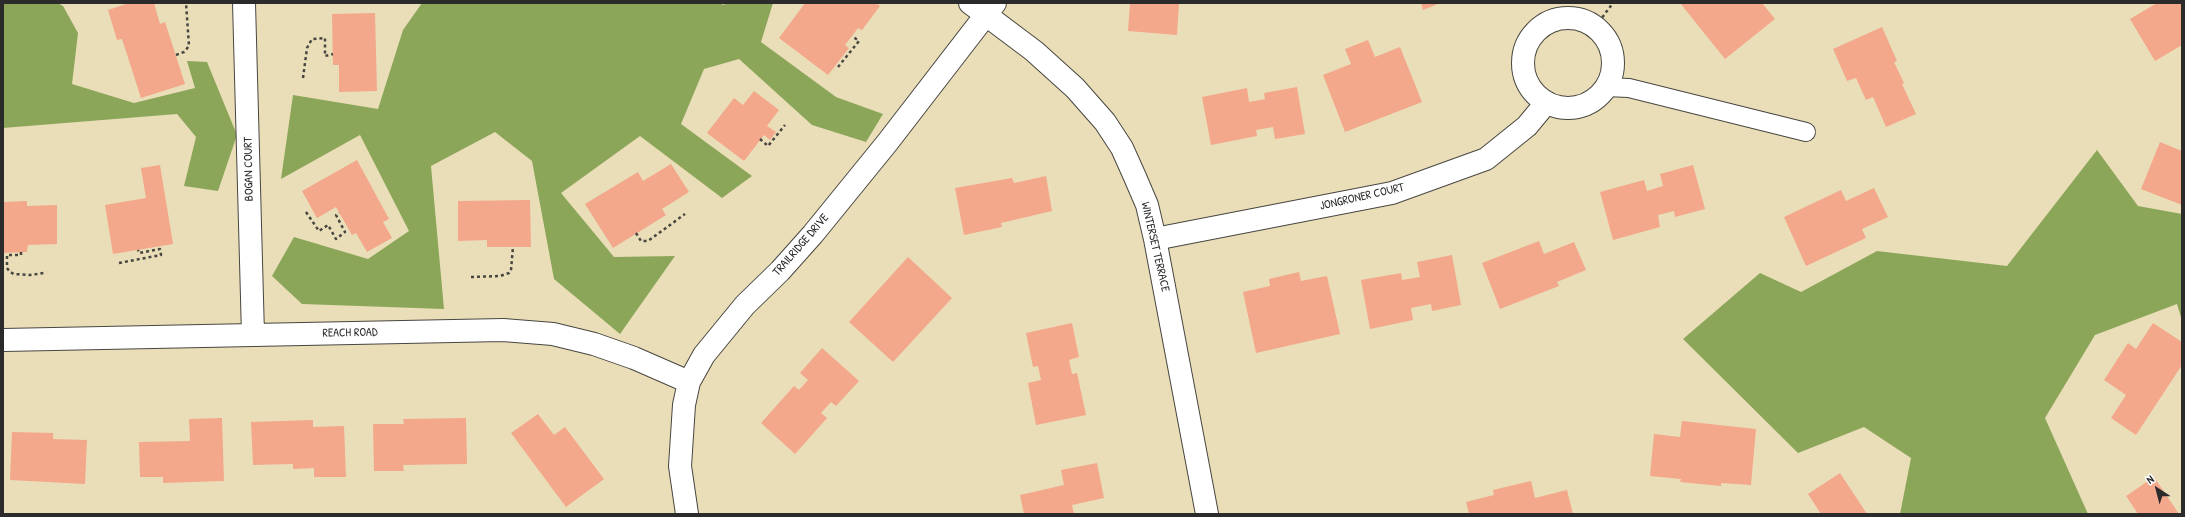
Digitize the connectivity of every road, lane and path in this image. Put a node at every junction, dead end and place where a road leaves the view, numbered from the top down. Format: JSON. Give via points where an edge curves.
{"nodes":[{"id":1,"x":186,"y":3,"type":"edge"},
{"id":2,"x":244,"y":3,"type":"edge"},
{"id":3,"x":1613,"y":3,"type":"edge"},
{"id":4,"x":983,"y":7,"type":"edge"},
{"id":5,"x":1595,"y":27,"type":"junction"},
{"id":6,"x":852,"y":36,"type":"dead end"},
{"id":7,"x":333,"y":54,"type":"dead end"},
{"id":8,"x":176,"y":55,"type":"dead end"},
{"id":9,"x":838,"y":67,"type":"dead end"},
{"id":10,"x":303,"y":78,"type":"dead end"},
{"id":11,"x":1606,"y":87,"type":"junction"},
{"id":12,"x":1546,"y":103,"type":"junction"},
{"id":13,"x":785,"y":125,"type":"dead end"},
{"id":14,"x":1806,"y":132,"type":"dead end"},
{"id":15,"x":760,"y":139,"type":"dead end"},
{"id":16,"x":306,"y":212,"type":"dead end"},
{"id":17,"x":339,"y":213,"type":"dead end"},
{"id":18,"x":685,"y":214,"type":"dead end"},
{"id":19,"x":636,"y":233,"type":"dead end"},
{"id":20,"x":1155,"y":239,"type":"junction"},
{"id":21,"x":513,"y":247,"type":"dead end"},
{"id":22,"x":138,"y":250,"type":"dead end"},
{"id":23,"x":21,"y":252,"type":"dead end"},
{"id":24,"x":119,"y":263,"type":"dead end"},
{"id":25,"x":44,"y":273,"type":"dead end"},
{"id":26,"x":472,"y":277,"type":"dead end"},
{"id":27,"x":253,"y":335,"type":"junction"},
{"id":28,"x":3,"y":340,"type":"edge"},
{"id":29,"x":689,"y":382,"type":"junction"},
{"id":30,"x":687,"y":514,"type":"edge"},
{"id":31,"x":1207,"y":514,"type":"edge"}],
"edges":[{"from":1,"to":8,"type":"path","via":[[189,46],[184,52]]},
{"from":2,"to":27,"type":"street","name":"BOGAN COURT"},
{"from":3,"to":5,"type":"path"},
{"from":4,"to":20,"type":"street","name":"WINTERSET TERRACE","via":[[1075,88],[1105,122],[1122,148],[1147,205]]},
{"from":4,"to":29,"type":"street","name":"TRAILRIDGE DRIVE","via":[[887,143],[813,234],[722,332]]},
{"from":5,"to":11,"type":"street","via":[[1606,39],[1612,55],[1612,72]]},
{"from":5,"to":12,"type":"street","via":[[1580,20],[1564,18],[1547,23],[1534,33],[1526,47],[1523,68],[1525,79],[1534,93]]},
{"from":6,"to":9,"type":"path","via":[[859,41]]},
{"from":7,"to":10,"type":"path","via":[[325,56],[325,38],[312,39],[306,48]]},
{"from":11,"to":12,"type":"street","via":[[1595,100],[1579,107],[1563,108]]},
{"from":11,"to":14,"type":"lane","via":[[1629,88]]},
{"from":12,"to":20,"type":"street","name":"JONGRONER COURT","via":[[1527,126],[1486,159],[1392,193]]},
{"from":13,"to":15,"type":"path","via":[[768,146]]},
{"from":16,"to":17,"type":"path","via":[[319,231],[328,226],[336,239],[345,232],[336,214]]},
{"from":18,"to":19,"type":"path","via":[[648,241],[641,241]]},
{"from":20,"to":31,"type":"street","name":"WINTERSET TERRACE"},
{"from":21,"to":26,"type":"path","via":[[509,273],[500,276]]},
{"from":22,"to":24,"type":"path","via":[[139,253],[160,249],[161,255]]},
{"from":23,"to":25,"type":"path","via":[[21,255],[7,255],[7,268],[10,272],[30,275]]},
{"from":27,"to":28,"type":"street","name":"REACH ROAD"},
{"from":27,"to":29,"type":"street","name":"REACH ROAD","via":[[503,330],[553,334],[594,344]]},
{"from":29,"to":30,"type":"street","name":"TRAILRIDGE DRIVE","via":[[684,405],[680,466]]}]}
